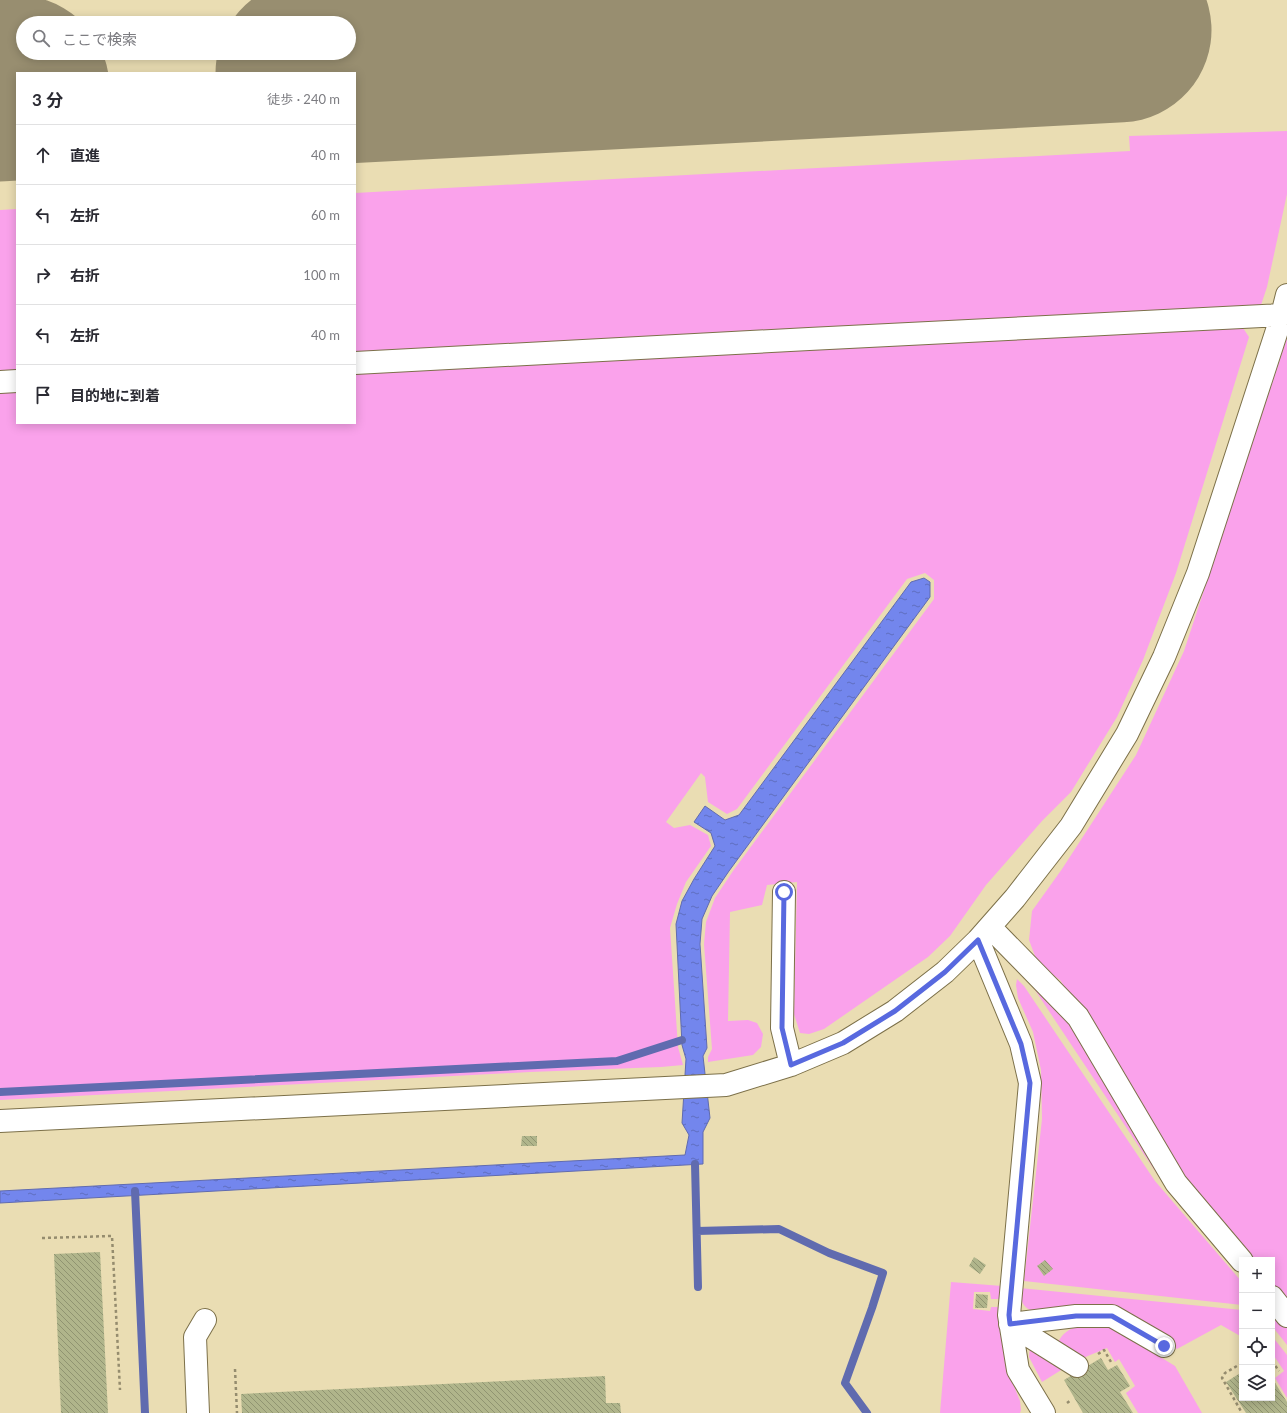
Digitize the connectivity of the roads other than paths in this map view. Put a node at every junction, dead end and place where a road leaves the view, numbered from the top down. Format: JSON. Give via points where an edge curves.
{"nodes":[{"id":1,"x":1284,"y":305,"type":"edge"},
{"id":2,"x":356,"y":363,"type":"edge"},
{"id":3,"x":16,"y":381,"type":"edge"},
{"id":4,"x":0,"y":382,"type":"edge"},
{"id":5,"x":784,"y":892,"type":"dead end"},
{"id":6,"x":984,"y":934,"type":"junction"},
{"id":7,"x":791,"y":1065,"type":"junction"},
{"id":8,"x":0,"y":1121,"type":"edge"},
{"id":9,"x":1239,"y":1257,"type":"edge"},
{"id":10,"x":1275,"y":1301,"type":"edge"},
{"id":11,"x":1287,"y":1316,"type":"edge"},
{"id":12,"x":205,"y":1320,"type":"dead end"},
{"id":13,"x":1010,"y":1324,"type":"junction"},
{"id":14,"x":1164,"y":1346,"type":"dead end"},
{"id":15,"x":1077,"y":1366,"type":"dead end"},
{"id":16,"x":198,"y":1413,"type":"edge"},
{"id":17,"x":1044,"y":1413,"type":"edge"}],
"edges":[{"from":1,"to":2,"type":"lane","via":[[801,339]]},
{"from":1,"to":6,"type":"lane","via":[[1198,573],[1164,658],[1131,727],[1071,826]]},
{"from":3,"to":4,"type":"lane"},
{"from":5,"to":7,"type":"lane","via":[[782,1028]]},
{"from":6,"to":7,"type":"lane","via":[[945,972],[895,1011],[843,1043]]},
{"from":6,"to":9,"type":"lane","via":[[1078,1017],[1176,1182]]},
{"from":6,"to":13,"type":"lane","via":[[1021,1044],[1030,1083]]},
{"from":7,"to":8,"type":"lane","via":[[726,1085]]},
{"from":10,"to":11,"type":"lane"},
{"from":12,"to":16,"type":"lane","via":[[195,1337]]},
{"from":13,"to":14,"type":"lane","via":[[1076,1316],[1112,1316]]},
{"from":13,"to":15,"type":"lane"},
{"from":13,"to":17,"type":"lane","via":[[1018,1370]]}]}
